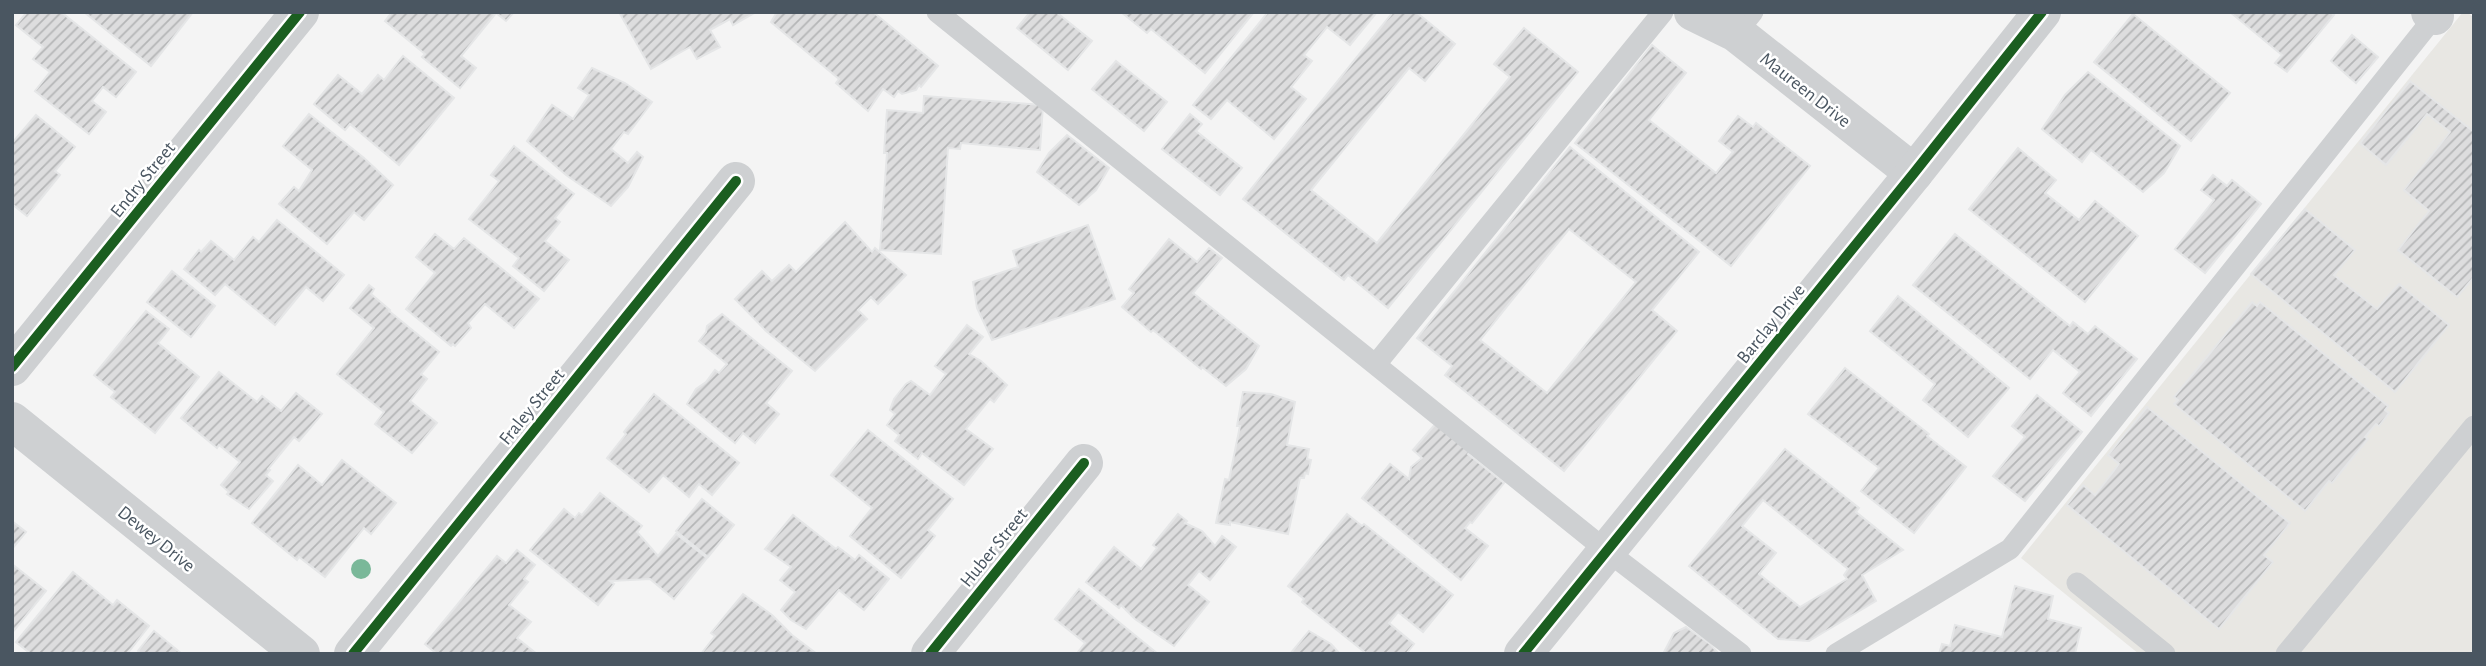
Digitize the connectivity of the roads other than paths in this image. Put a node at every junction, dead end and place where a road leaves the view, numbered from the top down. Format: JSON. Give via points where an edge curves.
{"nodes":[{"id":1,"x":299,"y":12,"type":"edge"},
{"id":2,"x":937,"y":12,"type":"edge"},
{"id":3,"x":1663,"y":12,"type":"edge"},
{"id":4,"x":1692,"y":12,"type":"edge"},
{"id":5,"x":2042,"y":12,"type":"edge"},
{"id":6,"x":2432,"y":14,"type":"edge"},
{"id":7,"x":1744,"y":23,"type":"edge"},
{"id":8,"x":1914,"y":173,"type":"junction"},
{"id":9,"x":736,"y":181,"type":"dead end"},
{"id":10,"x":1376,"y":364,"type":"junction"},
{"id":11,"x":12,"y":367,"type":"edge"},
{"id":12,"x":12,"y":421,"type":"edge"},
{"id":13,"x":2474,"y":426,"type":"edge"},
{"id":14,"x":1084,"y":463,"type":"dead end"},
{"id":15,"x":1607,"y":551,"type":"junction"},
{"id":16,"x":2077,"y":583,"type":"dead end"},
{"id":17,"x":301,"y":654,"type":"edge"},
{"id":18,"x":353,"y":654,"type":"edge"},
{"id":19,"x":930,"y":654,"type":"edge"},
{"id":20,"x":1523,"y":654,"type":"edge"},
{"id":21,"x":1741,"y":654,"type":"edge"},
{"id":22,"x":1836,"y":654,"type":"edge"},
{"id":23,"x":2165,"y":654,"type":"edge"},
{"id":24,"x":2287,"y":654,"type":"edge"}],
"edges":[{"from":1,"to":11,"type":"street","name":"Endry Street"},
{"from":2,"to":10,"type":"lane"},
{"from":3,"to":10,"type":"lane"},
{"from":4,"to":7,"type":"street","name":"Maureen Drive"},
{"from":5,"to":8,"type":"street","name":"Barclay Drive"},
{"from":6,"to":22,"type":"lane","via":[[2010,549]]},
{"from":7,"to":8,"type":"street","name":"Maureen Drive"},
{"from":8,"to":15,"type":"street","name":"Barclay Drive"},
{"from":9,"to":18,"type":"street","name":"Fraley Street"},
{"from":10,"to":15,"type":"lane"},
{"from":12,"to":17,"type":"street","name":"Dewey Drive"},
{"from":13,"to":24,"type":"lane"},
{"from":14,"to":19,"type":"street","name":"Huber Street"},
{"from":15,"to":20,"type":"street","name":"Barclay Drive"},
{"from":15,"to":21,"type":"lane"},
{"from":16,"to":23,"type":"lane"}]}
